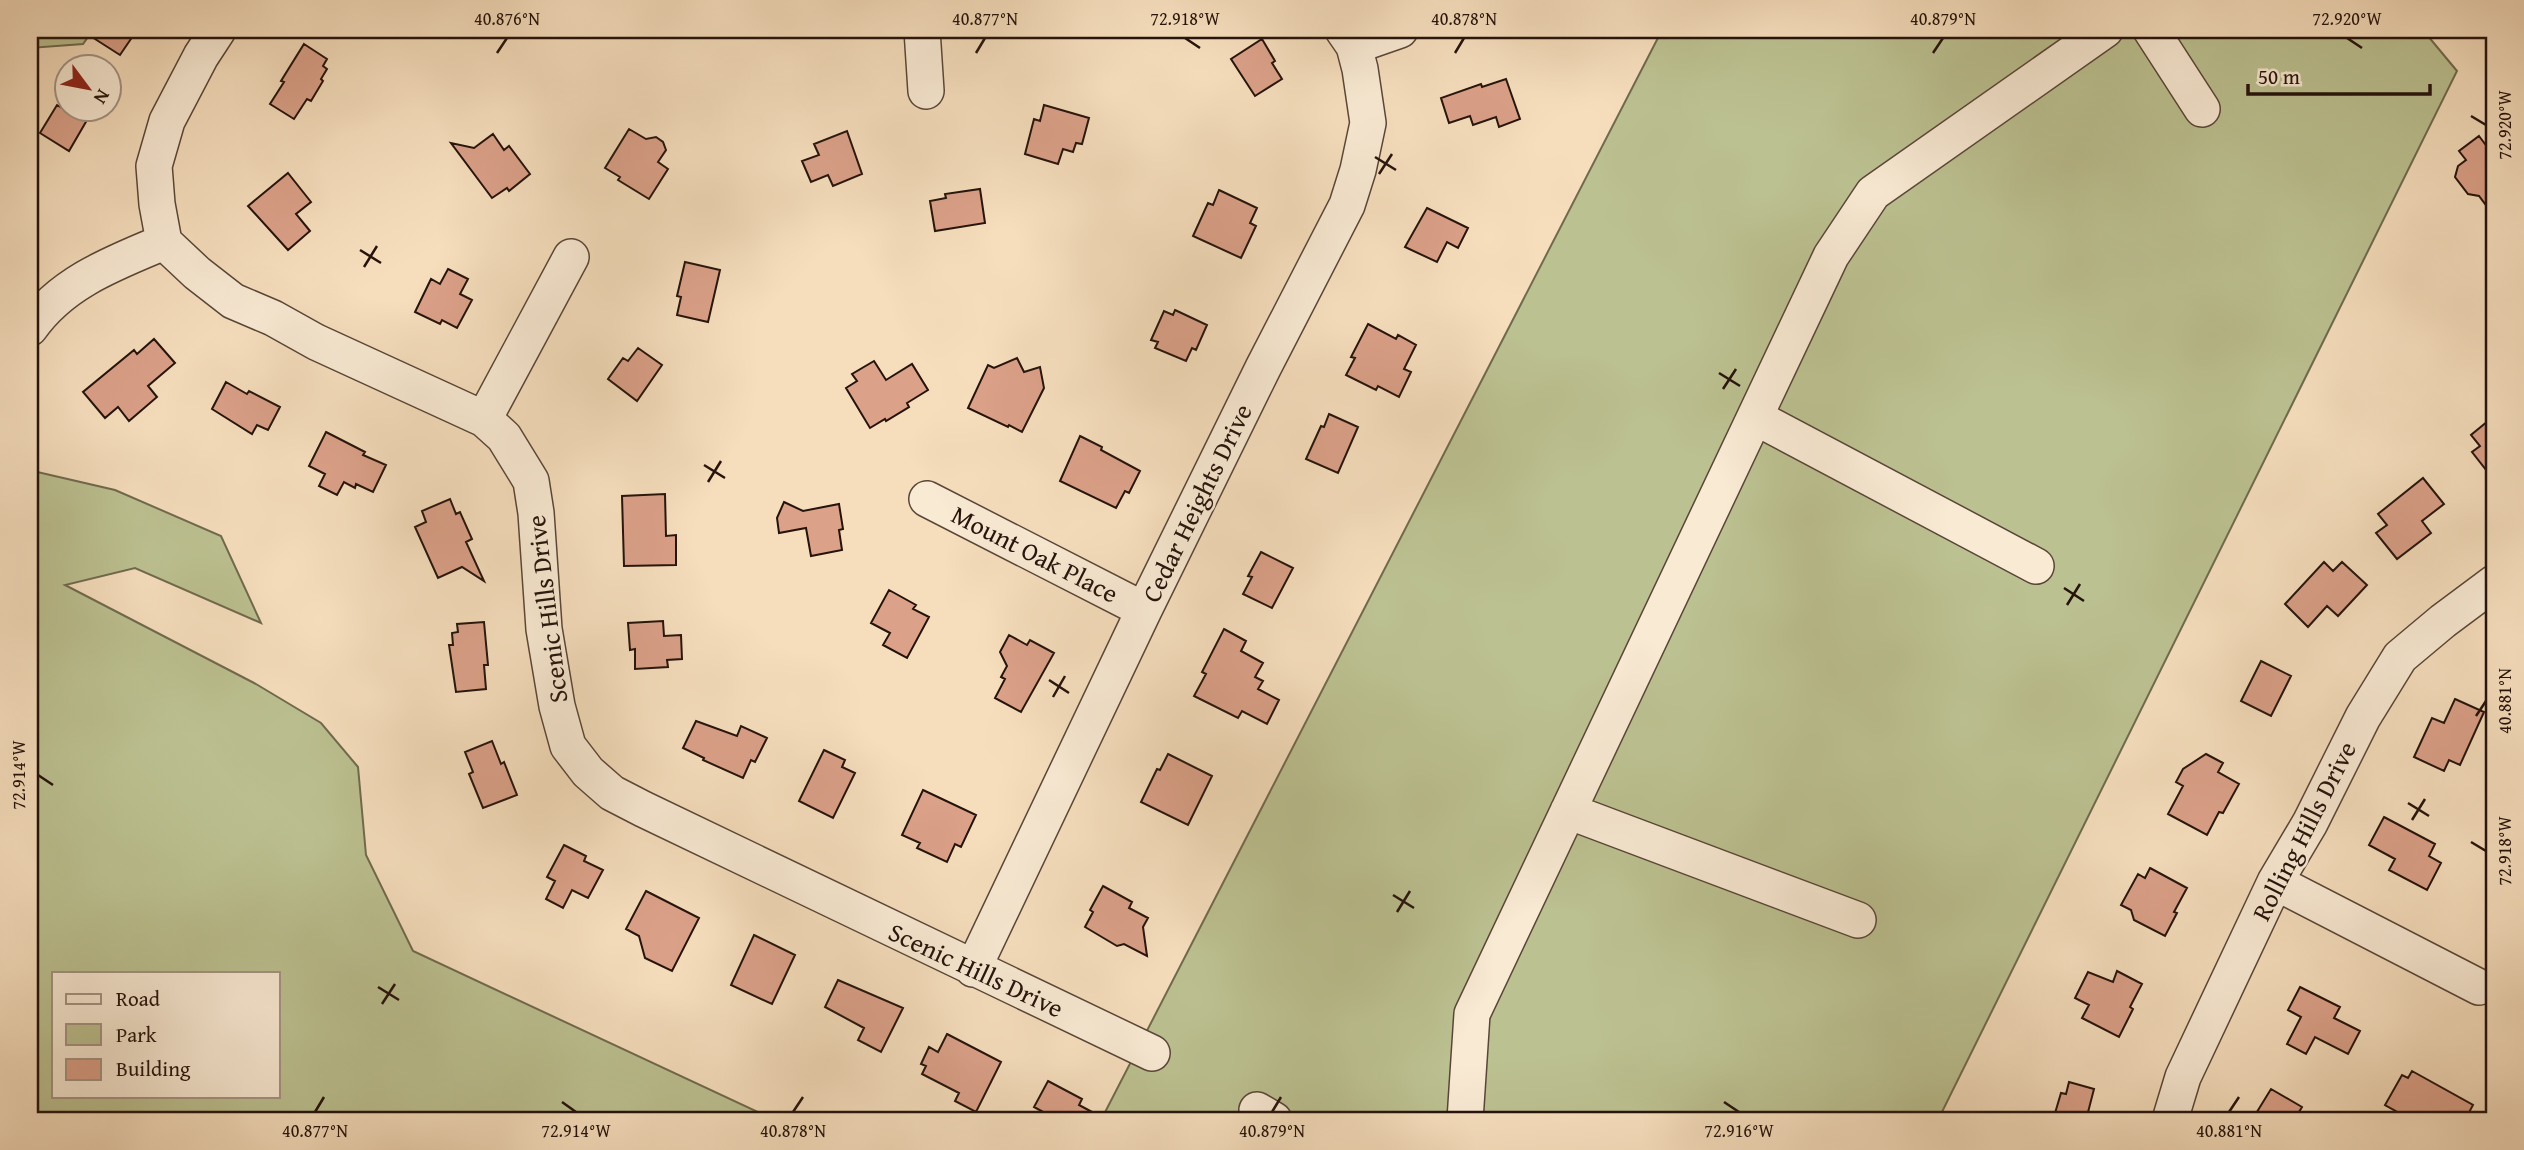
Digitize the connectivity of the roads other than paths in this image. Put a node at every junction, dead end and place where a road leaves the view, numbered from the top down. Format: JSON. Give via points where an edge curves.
{"nodes":[{"id":1,"x":218,"y":30,"type":"edge"},
{"id":2,"x":922,"y":30,"type":"edge"},
{"id":3,"x":1400,"y":30,"type":"edge"},
{"id":4,"x":2105,"y":30,"type":"edge"},
{"id":5,"x":2151,"y":30,"type":"edge"},
{"id":6,"x":1349,"y":38,"type":"edge"},
{"id":7,"x":926,"y":91,"type":"dead end"},
{"id":8,"x":2202,"y":109,"type":"dead end"},
{"id":9,"x":164,"y":242,"type":"junction"},
{"id":10,"x":571,"y":257,"type":"dead end"},
{"id":11,"x":30,"y":328,"type":"edge"},
{"id":12,"x":1755,"y":417,"type":"junction"},
{"id":13,"x":484,"y":419,"type":"junction"},
{"id":14,"x":927,"y":499,"type":"dead end"},
{"id":15,"x":2036,"y":566,"type":"dead end"},
{"id":16,"x":2494,"y":583,"type":"edge"},
{"id":17,"x":1144,"y":610,"type":"junction"},
{"id":18,"x":1568,"y":811,"type":"junction"},
{"id":19,"x":2275,"y":882,"type":"junction"},
{"id":20,"x":1858,"y":920,"type":"dead end"},
{"id":21,"x":973,"y":969,"type":"junction"},
{"id":22,"x":2479,"y":986,"type":"dead end"},
{"id":23,"x":1152,"y":1053,"type":"dead end"},
{"id":24,"x":1465,"y":1120,"type":"edge"},
{"id":25,"x":2170,"y":1120,"type":"edge"}],
"edges":[{"from":1,"to":9,"type":"street","via":[[167,121],[154,166]]},
{"from":2,"to":7,"type":"street"},
{"from":3,"to":6,"type":"street"},
{"from":4,"to":12,"type":"street","via":[[1872,193],[1831,256]]},
{"from":5,"to":8,"type":"street"},
{"from":6,"to":17,"type":"street","name":"Cedar Heights Drive","via":[[1360,69],[1368,123],[1348,205]]},
{"from":9,"to":11,"type":"street","via":[[75,283],[40,313]]},
{"from":9,"to":13,"type":"street","name":"Scenic Hills Drive","via":[[233,301]]},
{"from":10,"to":13,"type":"street"},
{"from":12,"to":15,"type":"street"},
{"from":12,"to":18,"type":"street"},
{"from":13,"to":21,"type":"street","name":"Scenic Hills Drive","via":[[504,437],[531,481],[544,629],[557,706],[568,746],[588,772],[612,793],[643,809]]},
{"from":14,"to":17,"type":"street","name":"Mount Oak Place"},
{"from":16,"to":19,"type":"street","name":"Rolling Hills Drive","via":[[2400,657],[2362,718]]},
{"from":17,"to":21,"type":"street","name":"Cedar Heights Drive"},
{"from":18,"to":20,"type":"street"},
{"from":18,"to":24,"type":"street","via":[[1472,1014]]},
{"from":19,"to":22,"type":"street"},
{"from":19,"to":25,"type":"street","name":"Rolling Hills Drive","via":[[2183,1077]]},
{"from":21,"to":23,"type":"street","name":"Scenic Hills Drive"}]}
